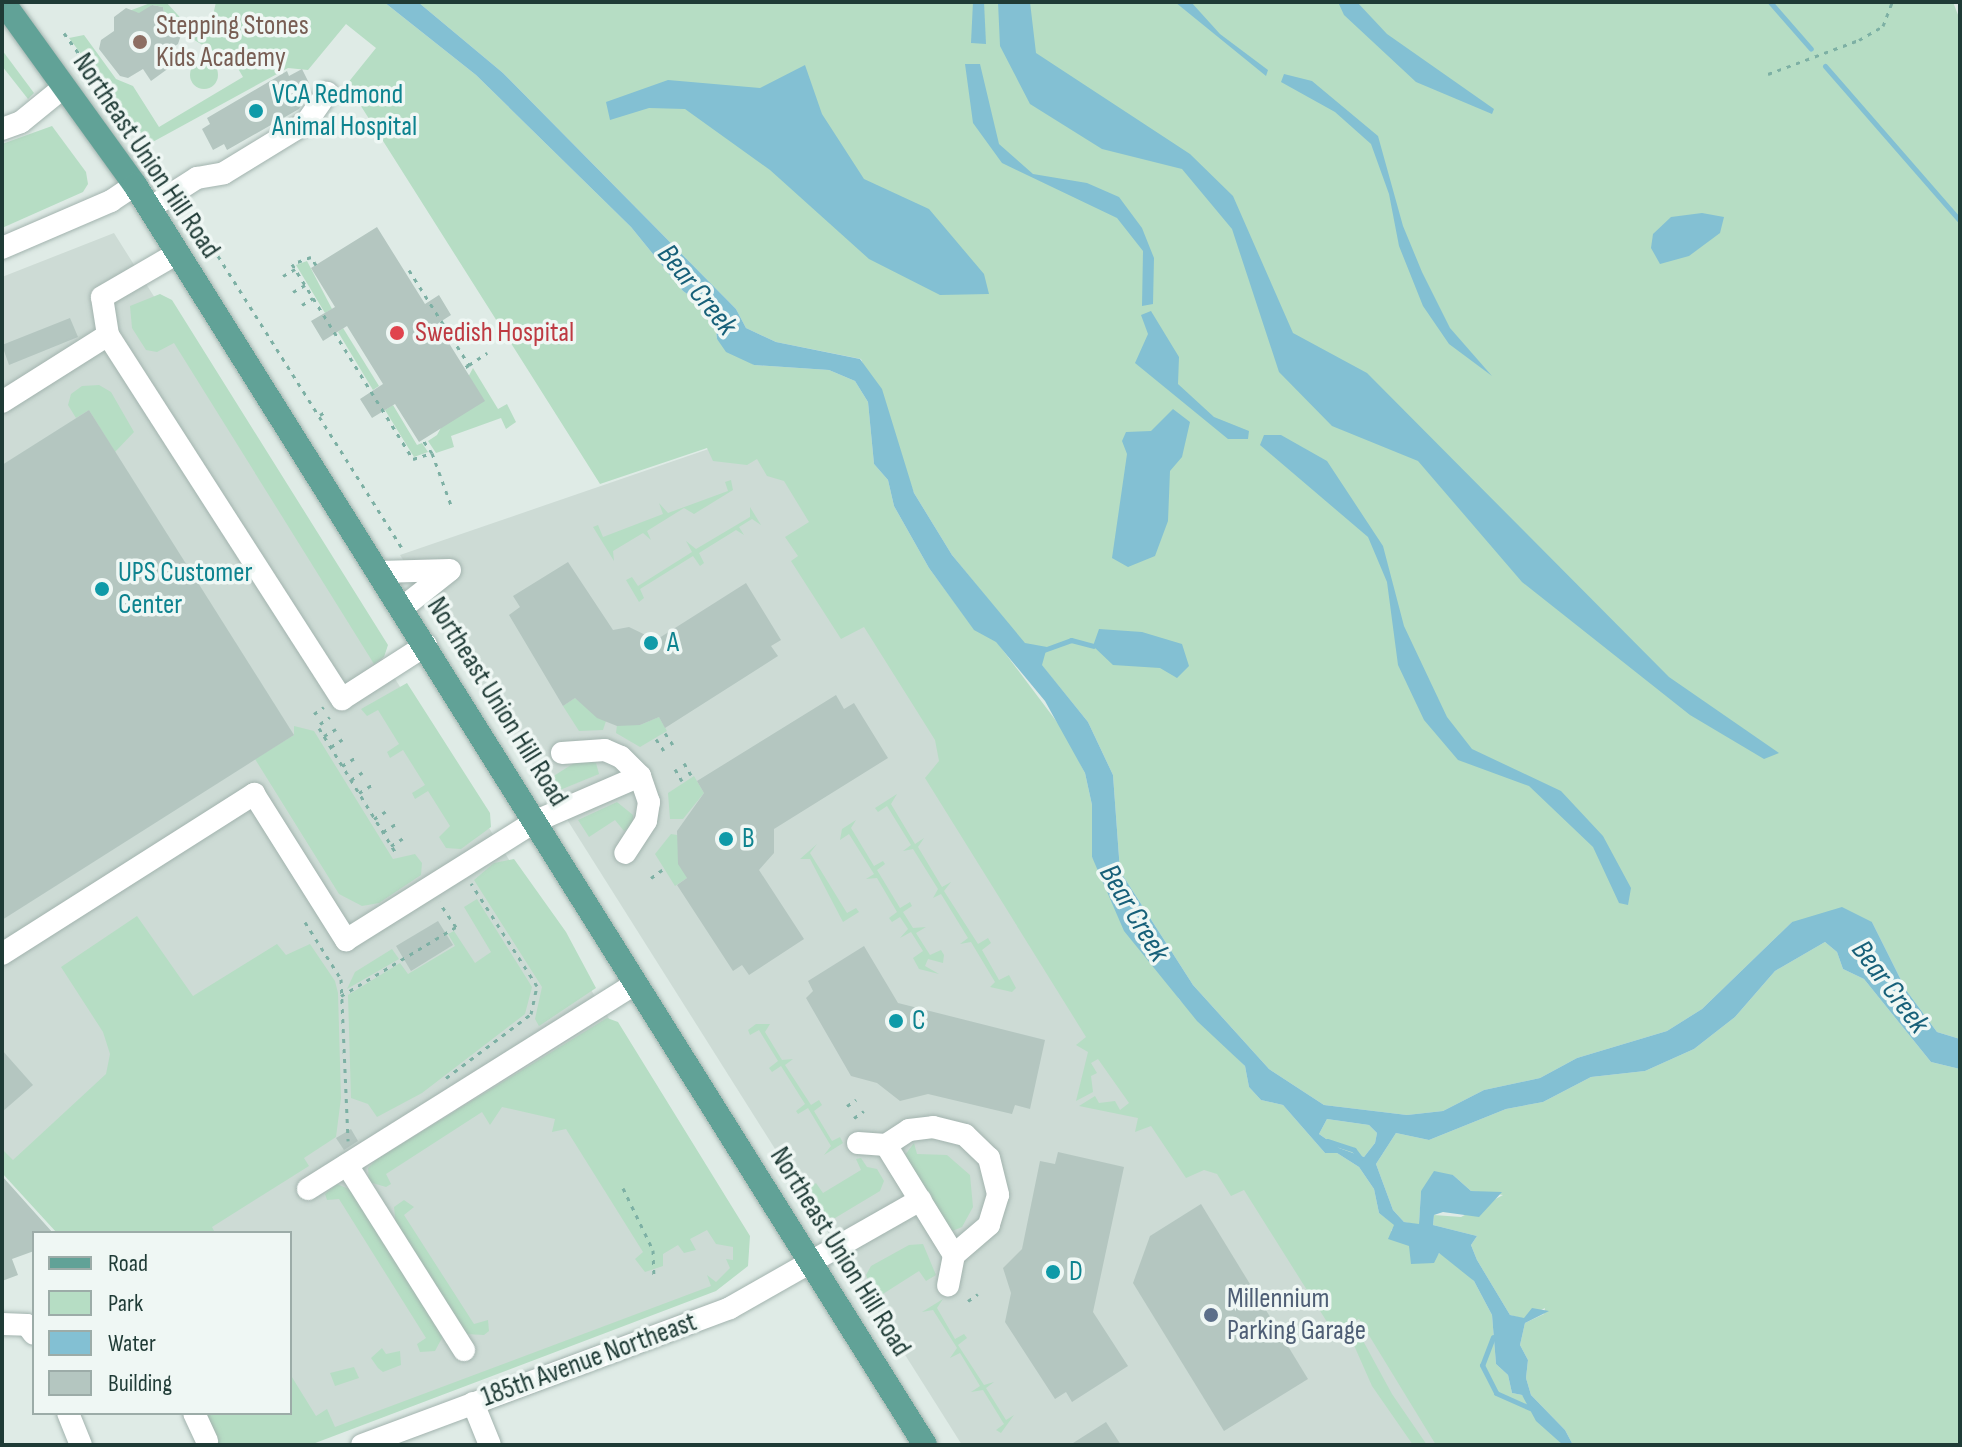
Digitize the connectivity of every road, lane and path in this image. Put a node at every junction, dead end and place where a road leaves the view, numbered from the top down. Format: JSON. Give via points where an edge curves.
{"nodes":[{"id":1,"x":3,"y":2,"type":"edge"},
{"id":2,"x":1892,"y":2,"type":"edge"},
{"id":3,"x":64,"y":33,"type":"dead end"},
{"id":4,"x":1768,"y":74,"type":"dead end"},
{"id":5,"x":64,"y":87,"type":"junction"},
{"id":6,"x":327,"y":93,"type":"dead end"},
{"id":7,"x":2,"y":129,"type":"edge"},
{"id":8,"x":170,"y":180,"type":"dead end"},
{"id":9,"x":135,"y":185,"type":"junction"},
{"id":10,"x":184,"y":202,"type":"dead end"},
{"id":11,"x":150,"y":208,"type":"junction"},
{"id":12,"x":2,"y":248,"type":"edge"},
{"id":13,"x":178,"y":253,"type":"junction"},
{"id":14,"x":316,"y":265,"type":"dead end"},
{"id":15,"x":295,"y":269,"type":"junction"},
{"id":16,"x":409,"y":270,"type":"dead end"},
{"id":17,"x":283,"y":276,"type":"dead end"},
{"id":18,"x":305,"y":285,"type":"junction"},
{"id":19,"x":293,"y":292,"type":"dead end"},
{"id":20,"x":313,"y":298,"type":"junction"},
{"id":21,"x":302,"y":305,"type":"dead end"},
{"id":22,"x":108,"y":335,"type":"junction"},
{"id":23,"x":487,"y":353,"type":"dead end"},
{"id":24,"x":2,"y":402,"type":"edge"},
{"id":25,"x":328,"y":410,"type":"dead end"},
{"id":26,"x":320,"y":415,"type":"junction"},
{"id":27,"x":423,"y":440,"type":"dead end"},
{"id":28,"x":432,"y":453,"type":"junction"},
{"id":29,"x":451,"y":505,"type":"dead end"},
{"id":30,"x":406,"y":553,"type":"dead end"},
{"id":31,"x":379,"y":572,"type":"junction"},
{"id":32,"x":402,"y":608,"type":"junction"},
{"id":33,"x":426,"y":645,"type":"junction"},
{"id":34,"x":324,"y":707,"type":"dead end"},
{"id":35,"x":314,"y":714,"type":"dead end"},
{"id":36,"x":330,"y":717,"type":"dead end"},
{"id":37,"x":336,"y":729,"type":"dead end"},
{"id":38,"x":665,"y":733,"type":"dead end"},
{"id":39,"x":324,"y":736,"type":"junction"},
{"id":40,"x":343,"y":739,"type":"dead end"},
{"id":41,"x":656,"y":739,"type":"dead end"},
{"id":42,"x":673,"y":745,"type":"dead end"},
{"id":43,"x":331,"y":747,"type":"junction"},
{"id":44,"x":664,"y":751,"type":"dead end"},
{"id":45,"x":562,"y":753,"type":"dead end"},
{"id":46,"x":355,"y":758,"type":"dead end"},
{"id":47,"x":684,"y":763,"type":"dead end"},
{"id":48,"x":342,"y":766,"type":"junction"},
{"id":49,"x":675,"y":769,"type":"dead end"},
{"id":50,"x":363,"y":772,"type":"dead end"},
{"id":51,"x":691,"y":775,"type":"dead end"},
{"id":52,"x":640,"y":776,"type":"junction"},
{"id":53,"x":351,"y":780,"type":"junction"},
{"id":54,"x":682,"y":781,"type":"dead end"},
{"id":55,"x":372,"y":785,"type":"dead end"},
{"id":56,"x":359,"y":793,"type":"junction"},
{"id":57,"x":388,"y":810,"type":"dead end"},
{"id":58,"x":374,"y":819,"type":"junction"},
{"id":59,"x":536,"y":821,"type":"junction"},
{"id":60,"x":396,"y":824,"type":"dead end"},
{"id":61,"x":383,"y":832,"type":"junction"},
{"id":62,"x":405,"y":837,"type":"dead end"},
{"id":63,"x":391,"y":846,"type":"junction"},
{"id":64,"x":625,"y":853,"type":"dead end"},
{"id":65,"x":397,"y":855,"type":"dead end"},
{"id":66,"x":461,"y":867,"type":"junction"},
{"id":67,"x":662,"y":870,"type":"dead end"},
{"id":68,"x":651,"y":878,"type":"dead end"},
{"id":69,"x":429,"y":887,"type":"junction"},
{"id":70,"x":305,"y":922,"type":"dead end"},
{"id":71,"x":2,"y":954,"type":"edge"},
{"id":72,"x":636,"y":983,"type":"junction"},
{"id":73,"x":341,"y":996,"type":"junction"},
{"id":74,"x":440,"y":1082,"type":"dead end"},
{"id":75,"x":856,"y":1100,"type":"dead end"},
{"id":76,"x":847,"y":1106,"type":"dead end"},
{"id":77,"x":864,"y":1111,"type":"dead end"},
{"id":78,"x":854,"y":1118,"type":"dead end"},
{"id":79,"x":361,"y":1133,"type":"dead end"},
{"id":80,"x":344,"y":1135,"type":"dead end"},
{"id":81,"x":858,"y":1143,"type":"dead end"},
{"id":82,"x":886,"y":1145,"type":"junction"},
{"id":83,"x":342,"y":1157,"type":"junction"},
{"id":84,"x":623,"y":1188,"type":"dead end"},
{"id":85,"x":308,"y":1189,"type":"dead end"},
{"id":86,"x":920,"y":1200,"type":"junction"},
{"id":87,"x":954,"y":1255,"type":"junction"},
{"id":88,"x":813,"y":1265,"type":"junction"},
{"id":89,"x":654,"y":1278,"type":"dead end"},
{"id":90,"x":948,"y":1285,"type":"dead end"},
{"id":91,"x":978,"y":1294,"type":"dead end"},
{"id":92,"x":968,"y":1301,"type":"dead end"},
{"id":93,"x":2,"y":1324,"type":"edge"},
{"id":94,"x":32,"y":1331,"type":"edge"},
{"id":95,"x":464,"y":1350,"type":"dead end"},
{"id":96,"x":473,"y":1403,"type":"junction"},
{"id":97,"x":69,"y":1415,"type":"edge"},
{"id":98,"x":195,"y":1415,"type":"edge"},
{"id":99,"x":207,"y":1441,"type":"dead end"},
{"id":100,"x":81,"y":1445,"type":"edge"},
{"id":101,"x":362,"y":1445,"type":"edge"},
{"id":102,"x":490,"y":1445,"type":"edge"},
{"id":103,"x":925,"y":1445,"type":"edge"}],
"edges":[{"from":1,"to":5,"type":"main road","name":"Northeast Union Hill Road"},
{"from":2,"to":4,"type":"path","via":[[1883,26],[1859,40]]},
{"from":3,"to":8,"type":"path"},
{"from":5,"to":7,"type":"street","via":[[21,122]]},
{"from":5,"to":9,"type":"main road","name":"Northeast Union Hill Road"},
{"from":6,"to":11,"type":"street","via":[[306,123],[224,173],[197,178]]},
{"from":9,"to":11,"type":"main road","name":"Northeast Union Hill Road"},
{"from":9,"to":12,"type":"street","via":[[111,201]]},
{"from":10,"to":26,"type":"path"},
{"from":11,"to":13,"type":"main road","name":"Northeast Union Hill Road"},
{"from":13,"to":22,"type":"street","via":[[102,297]]},
{"from":13,"to":31,"type":"main road","name":"Northeast Union Hill Road"},
{"from":14,"to":15,"type":"path","via":[[311,257],[292,264]]},
{"from":15,"to":17,"type":"path"},
{"from":15,"to":18,"type":"path"},
{"from":16,"to":23,"type":"path","via":[[466,366]]},
{"from":18,"to":19,"type":"path"},
{"from":18,"to":20,"type":"path"},
{"from":20,"to":21,"type":"path"},
{"from":20,"to":28,"type":"path","via":[[413,459]]},
{"from":22,"to":24,"type":"street"},
{"from":22,"to":33,"type":"street","via":[[342,699]]},
{"from":25,"to":26,"type":"path"},
{"from":26,"to":30,"type":"path"},
{"from":27,"to":28,"type":"path"},
{"from":28,"to":29,"type":"path"},
{"from":31,"to":32,"type":"main road","name":"Northeast Union Hill Road"},
{"from":31,"to":32,"type":"street","via":[[450,570]]},
{"from":32,"to":33,"type":"main road","name":"Northeast Union Hill Road"},
{"from":33,"to":59,"type":"main road","name":"Northeast Union Hill Road"},
{"from":34,"to":35,"type":"path"},
{"from":36,"to":39,"type":"path","via":[[320,726]]},
{"from":37,"to":39,"type":"path"},
{"from":38,"to":42,"type":"path"},
{"from":39,"to":43,"type":"path"},
{"from":40,"to":43,"type":"path"},
{"from":41,"to":44,"type":"path"},
{"from":43,"to":48,"type":"path"},
{"from":45,"to":52,"type":"street","via":[[605,750]]},
{"from":46,"to":48,"type":"path"},
{"from":47,"to":51,"type":"path"},
{"from":48,"to":53,"type":"path"},
{"from":49,"to":54,"type":"path"},
{"from":50,"to":53,"type":"path"},
{"from":52,"to":59,"type":"street"},
{"from":52,"to":64,"type":"street","via":[[649,802],[646,821]]},
{"from":53,"to":56,"type":"path"},
{"from":55,"to":56,"type":"path"},
{"from":56,"to":58,"type":"path"},
{"from":57,"to":58,"type":"path"},
{"from":58,"to":61,"type":"path"},
{"from":59,"to":66,"type":"street"},
{"from":59,"to":72,"type":"main road","name":"Northeast Union Hill Road"},
{"from":60,"to":61,"type":"path"},
{"from":61,"to":63,"type":"path"},
{"from":62,"to":63,"type":"path"},
{"from":63,"to":65,"type":"path"},
{"from":66,"to":69,"type":"street"},
{"from":66,"to":74,"type":"path","via":[[537,986],[531,1014]]},
{"from":67,"to":68,"type":"path"},
{"from":69,"to":71,"type":"street","via":[[346,940],[254,794]]},
{"from":69,"to":73,"type":"path","via":[[456,927]]},
{"from":70,"to":73,"type":"path","via":[[341,979]]},
{"from":72,"to":83,"type":"street"},
{"from":72,"to":88,"type":"main road","name":"Northeast Union Hill Road"},
{"from":73,"to":80,"type":"path"},
{"from":75,"to":76,"type":"path"},
{"from":77,"to":78,"type":"path"},
{"from":79,"to":83,"type":"path"},
{"from":81,"to":82,"type":"street"},
{"from":82,"to":86,"type":"street"},
{"from":82,"to":87,"type":"street","via":[[909,1130],[933,1127],[965,1135],[989,1158],[998,1195],[989,1225]]},
{"from":83,"to":85,"type":"street"},
{"from":83,"to":95,"type":"street"},
{"from":84,"to":89,"type":"path","via":[[653,1250]]},
{"from":86,"to":87,"type":"street"},
{"from":86,"to":88,"type":"street","name":"185th Avenue Northeast"},
{"from":87,"to":90,"type":"street"},
{"from":88,"to":96,"type":"street","name":"185th Avenue Northeast","via":[[730,1308]]},
{"from":88,"to":103,"type":"main road","name":"Northeast Union Hill Road"},
{"from":91,"to":92,"type":"path"},
{"from":93,"to":94,"type":"street","via":[[27,1325]]},
{"from":96,"to":101,"type":"street","name":"185th Avenue Northeast"},
{"from":96,"to":102,"type":"street"},
{"from":97,"to":100,"type":"street"},
{"from":98,"to":99,"type":"street"}]}
